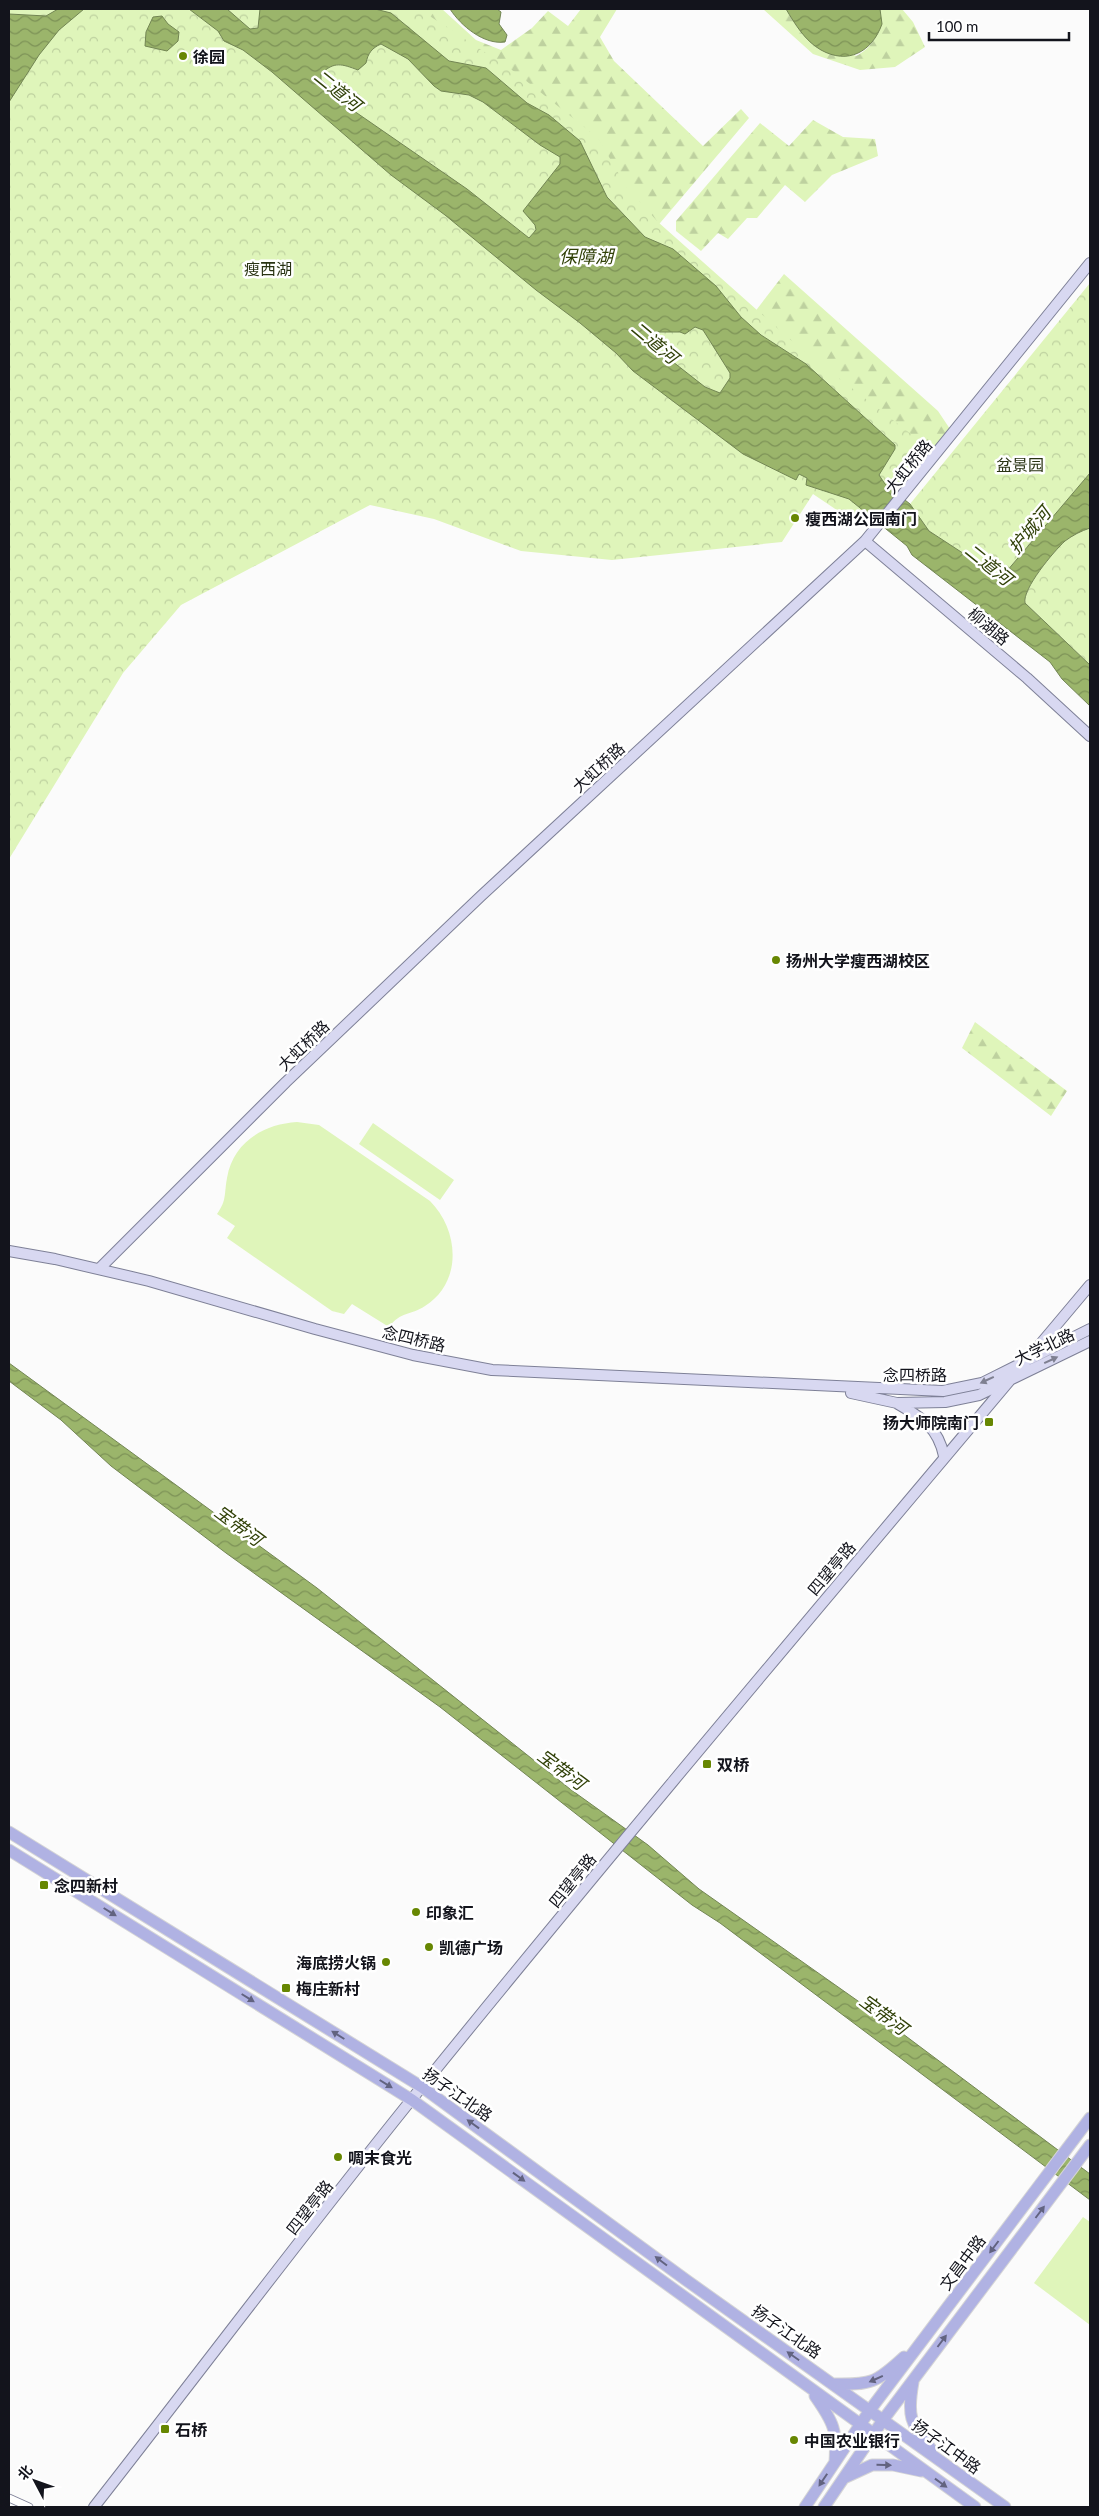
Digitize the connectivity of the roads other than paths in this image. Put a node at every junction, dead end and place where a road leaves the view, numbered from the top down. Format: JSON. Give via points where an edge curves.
{"nodes":[{"id":1,"x":1090,"y":263,"type":"edge"},
{"id":2,"x":865,"y":541,"type":"junction"},
{"id":3,"x":1090,"y":736,"type":"edge"},
{"id":4,"x":9,"y":1251,"type":"edge"},
{"id":5,"x":100,"y":1269,"type":"junction"},
{"id":6,"x":1090,"y":1285,"type":"edge"},
{"id":7,"x":1090,"y":1328,"type":"edge"},
{"id":8,"x":1090,"y":1341,"type":"edge"},
{"id":9,"x":1030,"y":1357,"type":"junction"},
{"id":10,"x":1011,"y":1378,"type":"junction"},
{"id":11,"x":823,"y":1387,"type":"junction"},
{"id":12,"x":897,"y":1403,"type":"junction"},
{"id":13,"x":944,"y":1456,"type":"junction"},
{"id":14,"x":9,"y":1832,"type":"edge"},
{"id":15,"x":9,"y":1850,"type":"edge"},
{"id":16,"x":422,"y":2087,"type":"junction"},
{"id":17,"x":412,"y":2100,"type":"junction"},
{"id":18,"x":1090,"y":2118,"type":"edge"},
{"id":19,"x":1090,"y":2145,"type":"edge"},
{"id":20,"x":926,"y":2337,"type":"junction"},
{"id":21,"x":913,"y":2380,"type":"junction"},
{"id":22,"x":833,"y":2384,"type":"junction"},
{"id":23,"x":808,"y":2387,"type":"junction"},
{"id":24,"x":870,"y":2410,"type":"junction"},
{"id":25,"x":883,"y":2420,"type":"junction"},
{"id":26,"x":860,"y":2425,"type":"junction"},
{"id":27,"x":873,"y":2434,"type":"junction"},
{"id":28,"x":940,"y":2460,"type":"junction"},
{"id":29,"x":835,"y":2462,"type":"junction"},
{"id":30,"x":926,"y":2472,"type":"junction"},
{"id":31,"x":844,"y":2478,"type":"junction"},
{"id":32,"x":9,"y":2498,"type":"edge"},
{"id":33,"x":29,"y":2507,"type":"edge"},
{"id":34,"x":94,"y":2507,"type":"edge"},
{"id":35,"x":805,"y":2507,"type":"edge"},
{"id":36,"x":824,"y":2507,"type":"edge"},
{"id":37,"x":975,"y":2507,"type":"edge"},
{"id":38,"x":1005,"y":2507,"type":"edge"}],
"edges":[{"from":1,"to":2,"type":"street","name":"大虹桥路"},
{"from":2,"to":3,"type":"street","name":"柳湖路"},
{"from":2,"to":5,"type":"street","name":"大虹桥路","via":[[459,917],[286,1082]]},
{"from":4,"to":5,"type":"street","name":"念四桥路"},
{"from":5,"to":11,"type":"street","name":"念四桥路","via":[[413,1355],[492,1370]]},
{"from":6,"to":9,"type":"street","name":"四望亭路"},
{"from":7,"to":9,"type":"street","name":"大学北路"},
{"from":10,"to":8,"type":"street","name":"大学北路","one_way":true},
{"from":9,"to":10,"type":"street","name":"四望亭路"},
{"from":9,"to":11,"type":"street","name":"念四桥路","one_way":true,"via":[[982,1383],[943,1391]]},
{"from":10,"to":12,"type":"street","name":"念四桥路","via":[[979,1394],[945,1402]]},
{"from":10,"to":13,"type":"street","name":"四望亭路"},
{"from":11,"to":12,"type":"street","name":"念四桥路"},
{"from":12,"to":13,"type":"street","via":[[924,1420],[940,1440]]},
{"from":13,"to":16,"type":"street","name":"四望亭路"},
{"from":16,"to":14,"type":"main road","name":"扬子江北路","one_way":true},
{"from":15,"to":17,"type":"main road","name":"扬子江北路","one_way":true},
{"from":16,"to":17,"type":"street","name":"四望亭路"},
{"from":22,"to":16,"type":"main road","name":"扬子江北路","one_way":true},
{"from":17,"to":23,"type":"main road","name":"扬子江北路","one_way":true},
{"from":17,"to":34,"type":"street","name":"四望亭路"},
{"from":18,"to":20,"type":"main road","name":"文昌中路","one_way":true},
{"from":21,"to":19,"type":"main road","name":"文昌中路","one_way":true},
{"from":20,"to":22,"type":"main road","one_way":true,"via":[[883,2377],[862,2385]]},
{"from":20,"to":24,"type":"main road","name":"文昌中路"},
{"from":21,"to":25,"type":"main road","name":"文昌中路"},
{"from":21,"to":28,"type":"main road","via":[[909,2407],[914,2428]]},
{"from":22,"to":24,"type":"main road","name":"扬子江北路"},
{"from":23,"to":26,"type":"main road","name":"扬子江北路"},
{"from":23,"to":29,"type":"main road","via":[[837,2435]]},
{"from":24,"to":25,"type":"main road","name":"扬子江中路"},
{"from":24,"to":26,"type":"main road","name":"文昌中路"},
{"from":25,"to":27,"type":"main road","name":"文昌中路"},
{"from":25,"to":28,"type":"main road","name":"扬子江中路"},
{"from":26,"to":27,"type":"main road","name":"扬子江中路"},
{"from":26,"to":29,"type":"main road","name":"文昌中路"},
{"from":27,"to":30,"type":"main road","name":"扬子江中路"},
{"from":27,"to":31,"type":"main road","name":"文昌中路"},
{"from":28,"to":38,"type":"main road","name":"扬子江中路"},
{"from":29,"to":35,"type":"main road","name":"文昌中路","one_way":true},
{"from":31,"to":30,"type":"main road","one_way":true,"via":[[872,2465],[893,2465]]},
{"from":30,"to":37,"type":"main road","name":"扬子江中路","one_way":true},
{"from":31,"to":36,"type":"main road","name":"文昌中路"},
{"from":32,"to":33,"type":"street"}]}
